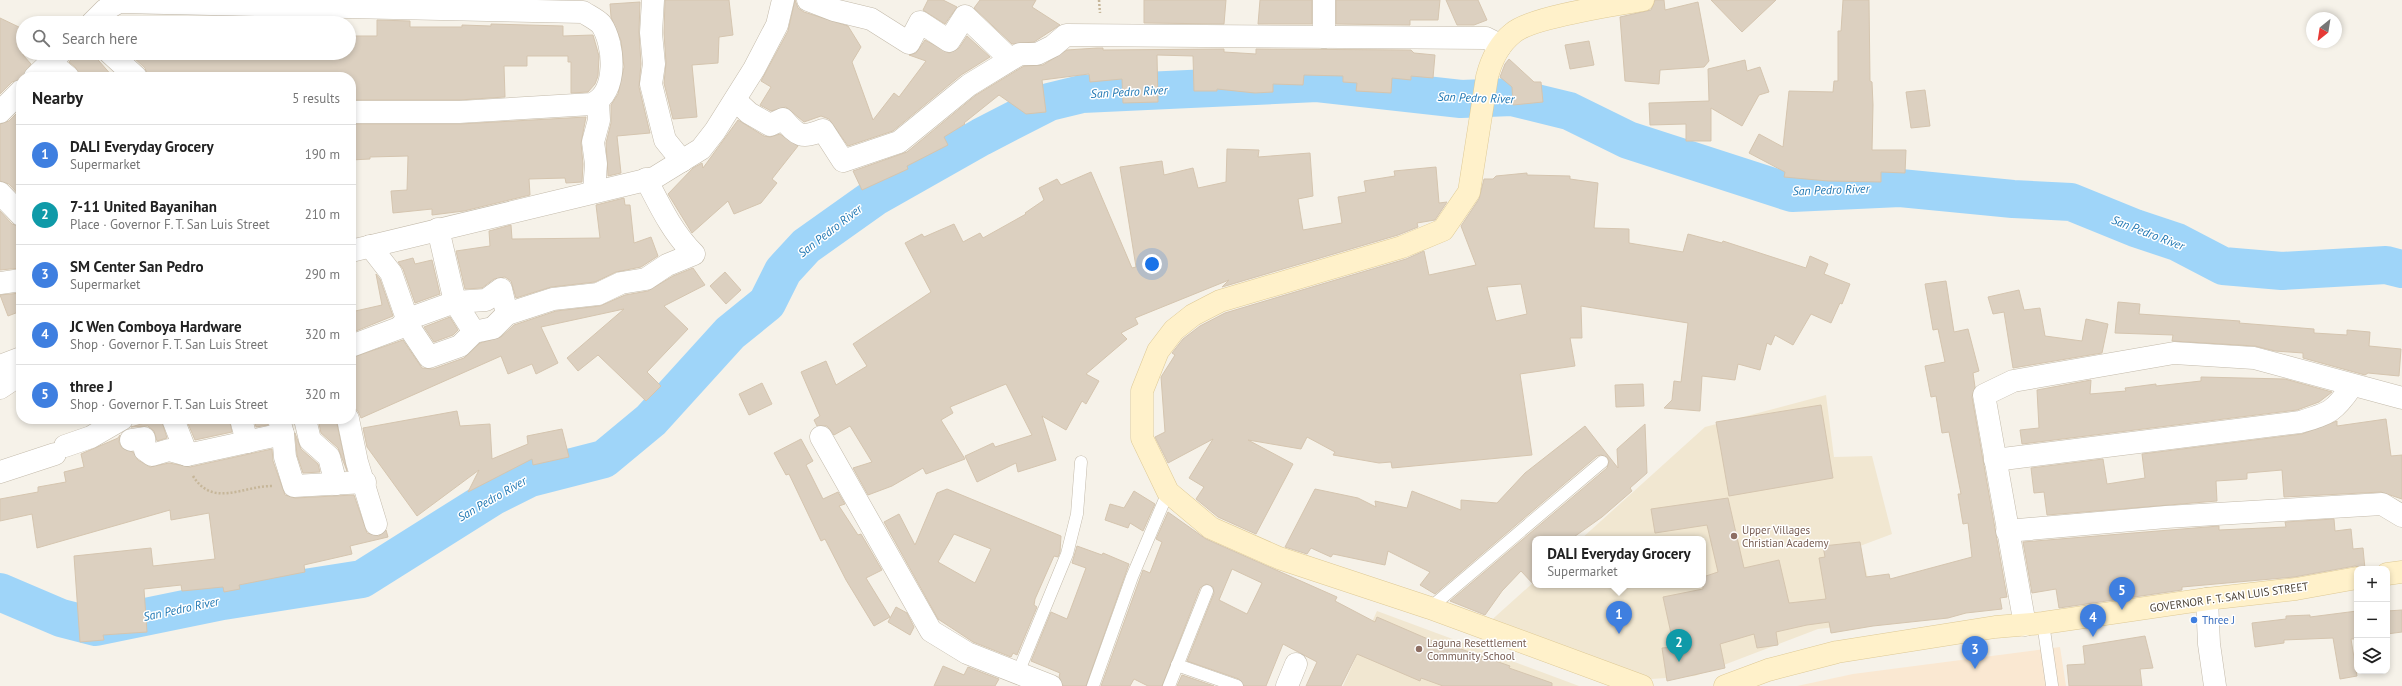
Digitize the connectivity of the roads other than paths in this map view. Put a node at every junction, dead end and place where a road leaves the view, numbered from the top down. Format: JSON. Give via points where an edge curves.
{"nodes":[{"id":1,"x":653,"y":0,"type":"edge"},
{"id":2,"x":783,"y":0,"type":"edge"},
{"id":3,"x":808,"y":0,"type":"edge"},
{"id":4,"x":1324,"y":0,"type":"edge"},
{"id":5,"x":1643,"y":0,"type":"edge"},
{"id":6,"x":583,"y":6,"type":"edge"},
{"id":7,"x":99,"y":16,"type":"edge"},
{"id":8,"x":1324,"y":37,"type":"junction"},
{"id":9,"x":1500,"y":48,"type":"junction"},
{"id":10,"x":1010,"y":59,"type":"junction"},
{"id":11,"x":118,"y":60,"type":"edge"},
{"id":12,"x":49,"y":64,"type":"edge"},
{"id":13,"x":61,"y":72,"type":"edge"},
{"id":14,"x":131,"y":72,"type":"edge"},
{"id":15,"x":735,"y":100,"type":"junction"},
{"id":16,"x":598,"y":101,"type":"junction"},
{"id":17,"x":356,"y":112,"type":"edge"},
{"id":18,"x":682,"y":161,"type":"junction"},
{"id":19,"x":646,"y":179,"type":"junction"},
{"id":20,"x":594,"y":192,"type":"junction"},
{"id":21,"x":0,"y":194,"type":"edge"},
{"id":22,"x":16,"y":211,"type":"edge"},
{"id":23,"x":438,"y":230,"type":"junction"},
{"id":24,"x":360,"y":248,"type":"edge"},
{"id":25,"x":16,"y":281,"type":"edge"},
{"id":26,"x":0,"y":283,"type":"edge"},
{"id":27,"x":455,"y":302,"type":"junction"},
{"id":28,"x":507,"y":314,"type":"junction"},
{"id":29,"x":408,"y":319,"type":"junction"},
{"id":30,"x":474,"y":332,"type":"junction"},
{"id":31,"x":356,"y":344,"type":"edge"},
{"id":32,"x":16,"y":360,"type":"edge"},
{"id":33,"x":0,"y":366,"type":"edge"},
{"id":34,"x":16,"y":375,"type":"edge"},
{"id":35,"x":2352,"y":386,"type":"junction"},
{"id":36,"x":0,"y":388,"type":"edge"},
{"id":37,"x":2402,"y":398,"type":"edge"},
{"id":38,"x":113,"y":424,"type":"edge"},
{"id":39,"x":174,"y":424,"type":"edge"},
{"id":40,"x":242,"y":424,"type":"edge"},
{"id":41,"x":306,"y":424,"type":"edge"},
{"id":42,"x":349,"y":424,"type":"edge"},
{"id":43,"x":281,"y":426,"type":"edge"},
{"id":44,"x":821,"y":437,"type":"dead end"},
{"id":45,"x":131,"y":440,"type":"dead end"},
{"id":46,"x":247,"y":442,"type":"junction"},
{"id":47,"x":187,"y":455,"type":"junction"},
{"id":48,"x":1995,"y":460,"type":"junction"},
{"id":49,"x":1080,"y":462,"type":"dead end"},
{"id":50,"x":1602,"y":462,"type":"dead end"},
{"id":51,"x":0,"y":472,"type":"edge"},
{"id":52,"x":365,"y":482,"type":"junction"},
{"id":53,"x":336,"y":484,"type":"junction"},
{"id":54,"x":1168,"y":492,"type":"junction"},
{"id":55,"x":2402,"y":516,"type":"edge"},
{"id":56,"x":376,"y":524,"type":"dead end"},
{"id":57,"x":2007,"y":531,"type":"junction"},
{"id":58,"x":2402,"y":572,"type":"edge"},
{"id":59,"x":2390,"y":574,"type":"edge"},
{"id":60,"x":2354,"y":579,"type":"edge"},
{"id":61,"x":1207,"y":592,"type":"dead end"},
{"id":62,"x":2207,"y":599,"type":"junction"},
{"id":63,"x":1430,"y":608,"type":"junction"},
{"id":64,"x":2034,"y":624,"type":"junction"},
{"id":65,"x":1296,"y":664,"type":"dead end"},
{"id":66,"x":1177,"y":665,"type":"junction"},
{"id":67,"x":1018,"y":673,"type":"junction"},
{"id":68,"x":2052,"y":685,"type":"dead end"},
{"id":69,"x":1051,"y":686,"type":"edge"},
{"id":70,"x":1093,"y":686,"type":"edge"},
{"id":71,"x":1169,"y":686,"type":"edge"},
{"id":72,"x":1237,"y":686,"type":"edge"},
{"id":73,"x":1287,"y":686,"type":"edge"},
{"id":74,"x":1642,"y":686,"type":"edge"},
{"id":75,"x":1725,"y":686,"type":"edge"},
{"id":76,"x":2215,"y":686,"type":"edge"}],
"edges":[{"from":1,"to":18,"type":"street","via":[[651,33],[654,64],[651,84],[665,140]]},
{"from":2,"to":15,"type":"street","via":[[777,25]]},
{"from":3,"to":10,"type":"street","via":[[834,10],[871,19],[908,43],[920,22],[949,41],[965,16]]},
{"from":4,"to":8,"type":"street"},
{"from":5,"to":9,"type":"main road","via":[[1533,23],[1513,32]]},
{"from":6,"to":7,"type":"street","via":[[119,2]]},
{"from":6,"to":16,"type":"street","via":[[600,24],[609,41],[609,85]]},
{"from":8,"to":9,"type":"street","via":[[1486,38]]},
{"from":8,"to":10,"type":"street","via":[[1066,35],[1053,46],[1037,54],[1020,54]]},
{"from":9,"to":54,"type":"main road","via":[[1490,66],[1469,192],[1443,230],[1402,247],[1220,301],[1193,315],[1174,330],[1158,351],[1142,391],[1142,438]]},
{"from":10,"to":15,"type":"street","via":[[969,85],[898,142],[843,160],[823,130],[807,136],[795,133],[783,119],[770,125],[749,113]]},
{"from":11,"to":14,"type":"street"},
{"from":12,"to":13,"type":"street"},
{"from":15,"to":18,"type":"street","via":[[701,149]]},
{"from":16,"to":17,"type":"street","via":[[592,104],[467,112]]},
{"from":16,"to":20,"type":"street","via":[[599,120],[594,142]]},
{"from":18,"to":19,"type":"street","via":[[654,178]]},
{"from":19,"to":20,"type":"street"},
{"from":19,"to":28,"type":"street","via":[[665,217],[681,241],[694,254],[667,265],[646,279],[621,283],[598,294],[553,299]]},
{"from":20,"to":23,"type":"street"},
{"from":21,"to":22,"type":"street"},
{"from":23,"to":24,"type":"street"},
{"from":23,"to":27,"type":"street"},
{"from":24,"to":29,"type":"street","via":[[391,273]]},
{"from":25,"to":26,"type":"street"},
{"from":27,"to":28,"type":"street","via":[[486,300],[501,289]]},
{"from":27,"to":29,"type":"street"},
{"from":27,"to":30,"type":"street"},
{"from":28,"to":30,"type":"street","via":[[494,328]]},
{"from":29,"to":30,"type":"street","via":[[411,330],[429,357],[460,346]]},
{"from":29,"to":31,"type":"street","via":[[400,328]]},
{"from":32,"to":33,"type":"street"},
{"from":34,"to":36,"type":"street"},
{"from":35,"to":37,"type":"street"},
{"from":35,"to":48,"type":"street","via":[[2341,402],[2328,414],[2300,422]]},
{"from":35,"to":48,"type":"street","via":[[2254,358],[2174,353],[2013,381],[1984,395]]},
{"from":38,"to":51,"type":"street","via":[[91,437]]},
{"from":39,"to":47,"type":"street"},
{"from":40,"to":46,"type":"street"},
{"from":41,"to":53,"type":"street","via":[[310,440],[329,457]]},
{"from":42,"to":52,"type":"street","via":[[357,462]]},
{"from":43,"to":46,"type":"street"},
{"from":43,"to":53,"type":"street","via":[[285,457],[294,486]]},
{"from":44,"to":67,"type":"street","via":[[932,631],[967,653]]},
{"from":45,"to":47,"type":"street","via":[[144,438],[145,450],[152,455],[169,450]]},
{"from":46,"to":47,"type":"street"},
{"from":48,"to":57,"type":"street"},
{"from":49,"to":67,"type":"lane","via":[[1077,514],[1067,554]]},
{"from":50,"to":63,"type":"lane"},
{"from":52,"to":53,"type":"street"},
{"from":52,"to":56,"type":"street"},
{"from":54,"to":63,"type":"main road","via":[[1211,528],[1279,558]]},
{"from":54,"to":70,"type":"lane","via":[[1132,577]]},
{"from":55,"to":57,"type":"street","via":[[2382,504],[2166,517]]},
{"from":57,"to":64,"type":"street"},
{"from":58,"to":59,"type":"main road"},
{"from":60,"to":62,"type":"main road","name":"GOVERNOR F. T. SAN LUIS STREET","via":[[2296,589]]},
{"from":61,"to":66,"type":"lane"},
{"from":62,"to":64,"type":"main road","name":"GOVERNOR F. T. SAN LUIS STREET"},
{"from":62,"to":76,"type":"street","via":[[2209,644]]},
{"from":63,"to":74,"type":"main road"},
{"from":64,"to":68,"type":"lane"},
{"from":64,"to":75,"type":"main road","name":"GOVERNOR F. T. SAN LUIS STREET","via":[[1995,627],[1837,652],[1768,670]]},
{"from":65,"to":73,"type":"street"},
{"from":66,"to":71,"type":"lane"},
{"from":66,"to":72,"type":"lane"},
{"from":67,"to":69,"type":"street"}]}
